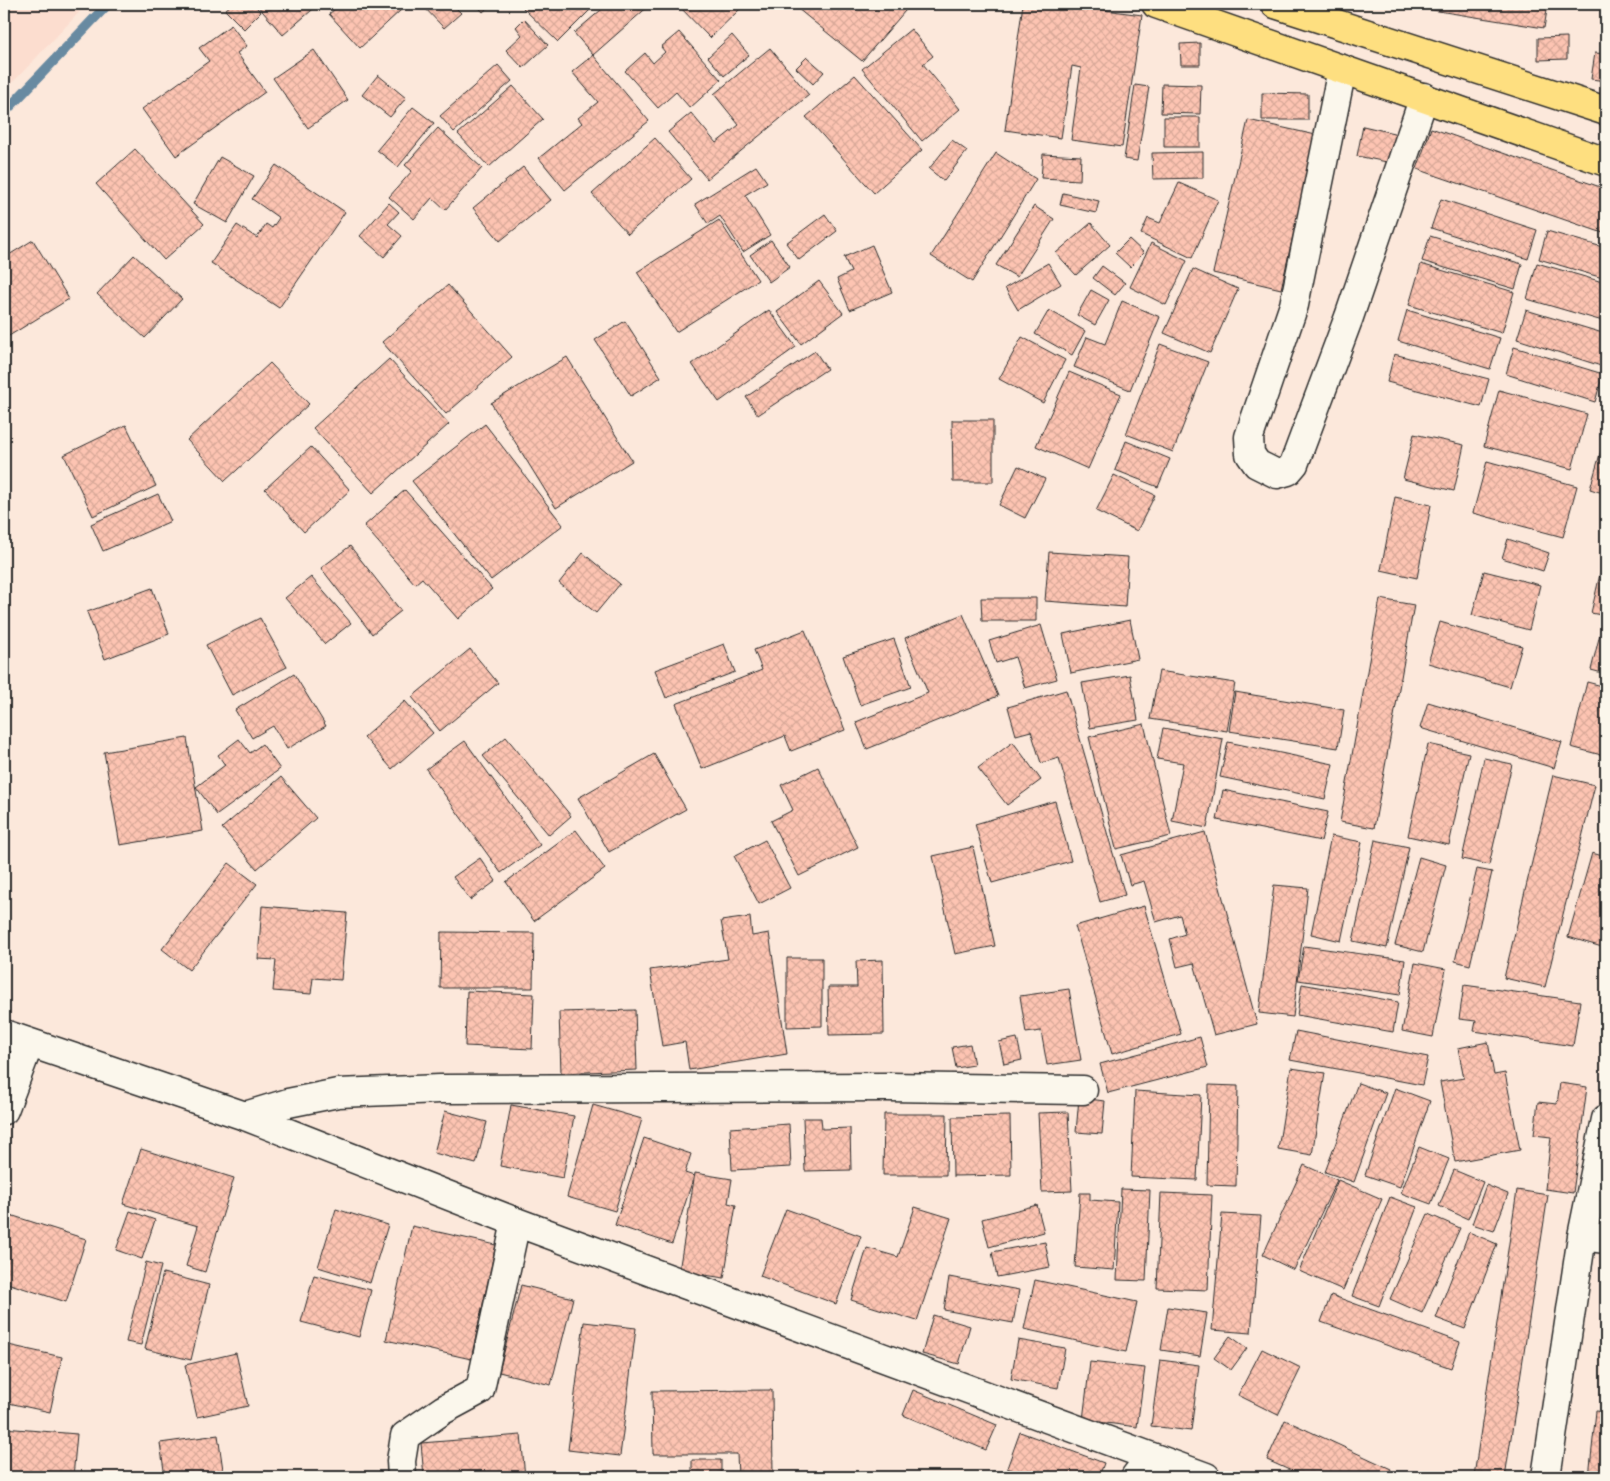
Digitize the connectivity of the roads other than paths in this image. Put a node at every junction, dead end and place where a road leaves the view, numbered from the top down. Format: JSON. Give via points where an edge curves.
{"nodes":[{"id":1,"x":1156,"y":4,"type":"edge"},
{"id":2,"x":1275,"y":4,"type":"edge"},
{"id":3,"x":1342,"y":69,"type":"junction"},
{"id":4,"x":1424,"y":97,"type":"junction"},
{"id":5,"x":1606,"y":111,"type":"edge"},
{"id":6,"x":1606,"y":162,"type":"edge"},
{"id":7,"x":16,"y":1039,"type":"edge"},
{"id":8,"x":1082,"y":1090,"type":"dead end"},
{"id":9,"x":4,"y":1110,"type":"edge"},
{"id":10,"x":246,"y":1116,"type":"junction"},
{"id":11,"x":1606,"y":1118,"type":"edge"},
{"id":12,"x":516,"y":1222,"type":"junction"},
{"id":13,"x":1594,"y":1238,"type":"edge"},
{"id":14,"x":1142,"y":1467,"type":"edge"},
{"id":15,"x":402,"y":1477,"type":"edge"},
{"id":16,"x":1206,"y":1477,"type":"edge"},
{"id":17,"x":1546,"y":1477,"type":"edge"}],
"edges":[{"from":1,"to":3,"type":"main road"},
{"from":2,"to":5,"type":"main road"},
{"from":3,"to":4,"type":"main road"},
{"from":3,"to":4,"type":"street","via":[[1294,305],[1249,437],[1250,454],[1257,464],[1277,474],[1288,471],[1294,464],[1349,317]]},
{"from":4,"to":6,"type":"main road"},
{"from":7,"to":9,"type":"street"},
{"from":7,"to":10,"type":"street"},
{"from":8,"to":10,"type":"street","via":[[888,1087],[440,1089],[338,1093]]},
{"from":10,"to":12,"type":"street"},
{"from":11,"to":13,"type":"street"},
{"from":12,"to":14,"type":"street"},
{"from":12,"to":15,"type":"street","via":[[480,1390],[405,1436]]},
{"from":13,"to":17,"type":"street"},
{"from":14,"to":16,"type":"street"}]}
